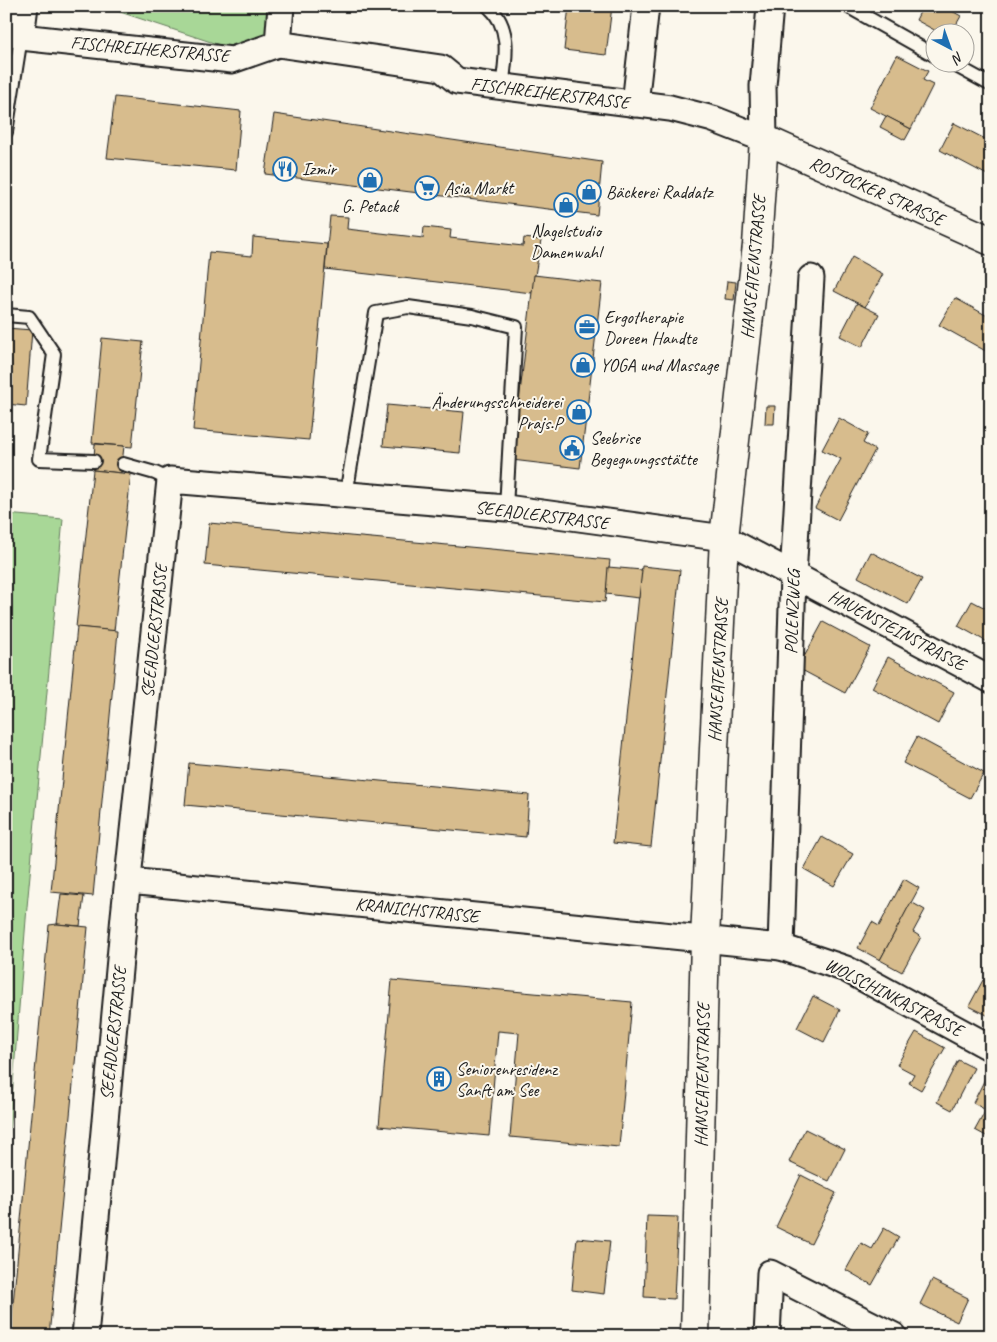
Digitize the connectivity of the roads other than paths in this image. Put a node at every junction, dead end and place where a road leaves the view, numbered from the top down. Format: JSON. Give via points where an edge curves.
{"nodes":[{"id":1,"x":24,"y":6,"type":"edge"},
{"id":2,"x":281,"y":6,"type":"edge"},
{"id":3,"x":488,"y":6,"type":"edge"},
{"id":4,"x":646,"y":6,"type":"edge"},
{"id":5,"x":770,"y":6,"type":"edge"},
{"id":6,"x":847,"y":7,"type":"edge"},
{"id":7,"x":21,"y":37,"type":"junction"},
{"id":8,"x":278,"y":44,"type":"junction"},
{"id":9,"x":924,"y":49,"type":"edge"},
{"id":10,"x":967,"y":72,"type":"edge"},
{"id":11,"x":991,"y":85,"type":"edge"},
{"id":12,"x":502,"y":87,"type":"junction"},
{"id":13,"x":635,"y":104,"type":"junction"},
{"id":14,"x":6,"y":132,"type":"edge"},
{"id":15,"x":764,"y":139,"type":"junction"},
{"id":16,"x":991,"y":241,"type":"edge"},
{"id":17,"x":811,"y":278,"type":"dead end"},
{"id":18,"x":6,"y":315,"type":"edge"},
{"id":19,"x":94,"y":461,"type":"dead end"},
{"id":20,"x":122,"y":464,"type":"dead end"},
{"id":21,"x":170,"y":480,"type":"junction"},
{"id":22,"x":346,"y":495,"type":"junction"},
{"id":23,"x":506,"y":508,"type":"junction"},
{"id":24,"x":724,"y":538,"type":"junction"},
{"id":25,"x":793,"y":576,"type":"junction"},
{"id":26,"x":991,"y":680,"type":"edge"},
{"id":27,"x":129,"y":881,"type":"junction"},
{"id":28,"x":705,"y":939,"type":"junction"},
{"id":29,"x":781,"y":947,"type":"junction"},
{"id":30,"x":991,"y":1048,"type":"edge"},
{"id":31,"x":85,"y":1336,"type":"edge"},
{"id":32,"x":695,"y":1336,"type":"edge"},
{"id":33,"x":767,"y":1336,"type":"edge"},
{"id":34,"x":894,"y":1336,"type":"edge"}],
"edges":[{"from":1,"to":7,"type":"street"},
{"from":2,"to":8,"type":"street"},
{"from":3,"to":12,"type":"lane","via":[[504,28]]},
{"from":4,"to":13,"type":"street"},
{"from":5,"to":15,"type":"street","name":"HANSEATENSTRASSE","via":[[763,86]]},
{"from":6,"to":9,"type":"lane"},
{"from":7,"to":8,"type":"street","name":"FISCHREIHERSTRASSE","via":[[232,60]]},
{"from":7,"to":14,"type":"lane"},
{"from":8,"to":12,"type":"street","name":"FISCHREIHERSTRASSE","via":[[441,68],[457,80]]},
{"from":10,"to":11,"type":"lane"},
{"from":12,"to":13,"type":"street","name":"FISCHREIHERSTRASSE"},
{"from":13,"to":15,"type":"street","name":"FISCHREIHERSTRASSE","via":[[670,108],[713,119]]},
{"from":15,"to":16,"type":"street","name":"ROSTOCKER STRASSE"},
{"from":15,"to":24,"type":"street","name":"HANSEATENSTRASSE","via":[[757,245]]},
{"from":17,"to":25,"type":"street","name":"POLENZWEG"},
{"from":18,"to":19,"type":"lane","via":[[29,317],[54,354],[39,459]]},
{"from":20,"to":21,"type":"lane"},
{"from":21,"to":22,"type":"street","name":"SEEADLERSTRASSE"},
{"from":21,"to":27,"type":"street","name":"SEEADLERSTRASSE"},
{"from":22,"to":23,"type":"street","name":"SEEADLERSTRASSE"},
{"from":22,"to":23,"type":"lane","via":[[376,313],[408,307],[472,316],[516,327]]},
{"from":23,"to":24,"type":"street","name":"SEEADLERSTRASSE"},
{"from":24,"to":25,"type":"street","name":"HAUENSTEINSTRASSE"},
{"from":24,"to":28,"type":"street","name":"HANSEATENSTRASSE"},
{"from":25,"to":26,"type":"street","name":"HAUENSTEINSTRASSE"},
{"from":25,"to":29,"type":"street","name":"POLENZWEG"},
{"from":27,"to":28,"type":"street","name":"KRANICHSTRASSE"},
{"from":27,"to":31,"type":"street","name":"SEEADLERSTRASSE"},
{"from":28,"to":29,"type":"street","name":"WOLSCHINKASTRASSE"},
{"from":28,"to":32,"type":"street","name":"HANSEATENSTRASSE"},
{"from":29,"to":30,"type":"street","name":"WOLSCHINKASTRASSE","via":[[846,969]]},
{"from":33,"to":34,"type":"street","via":[[770,1273]]}]}
